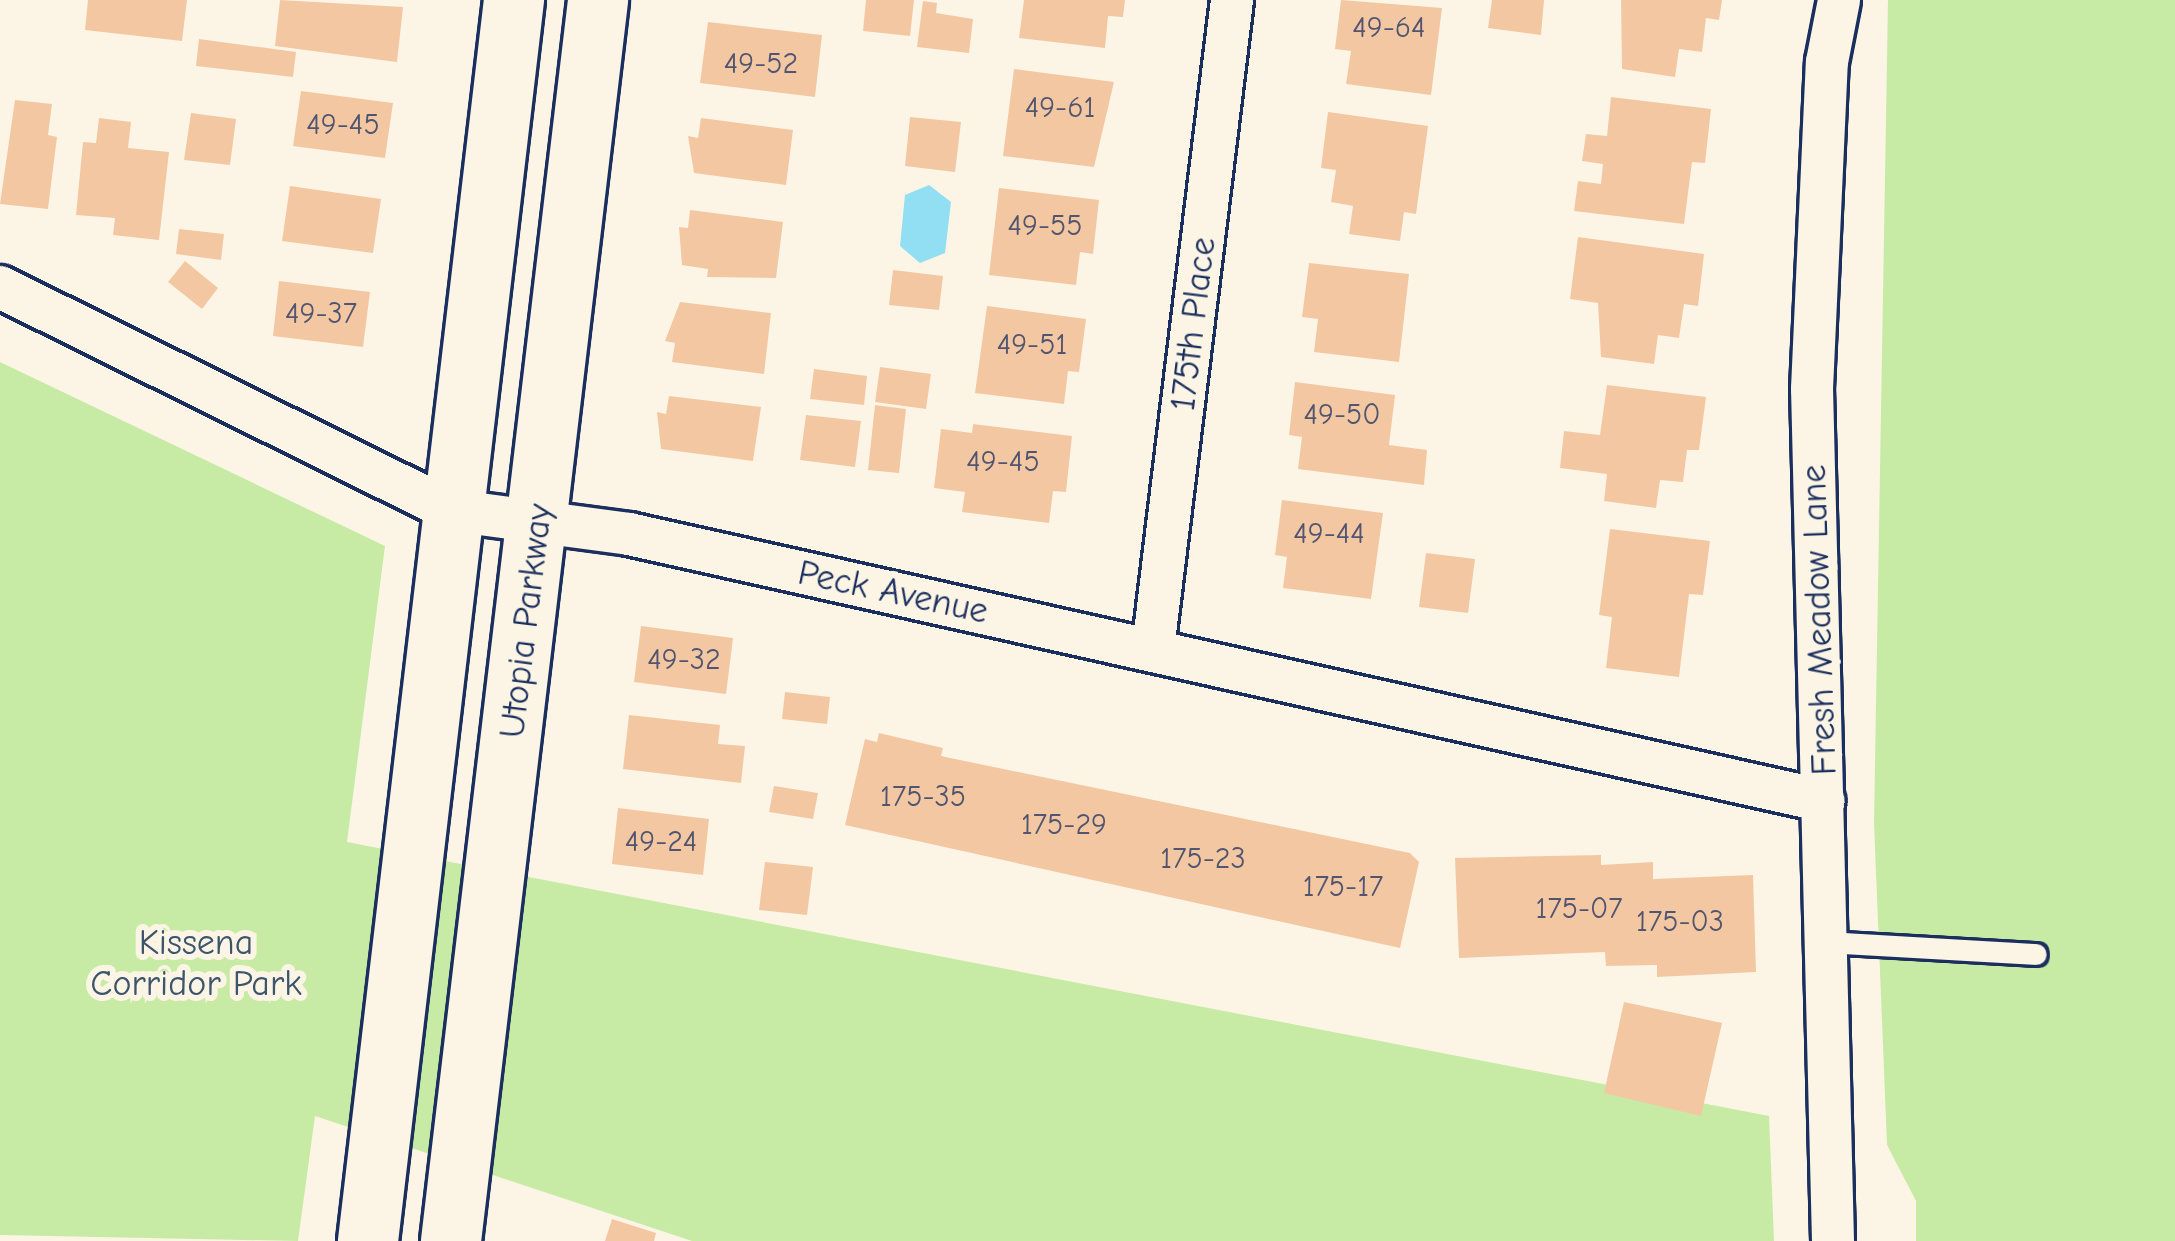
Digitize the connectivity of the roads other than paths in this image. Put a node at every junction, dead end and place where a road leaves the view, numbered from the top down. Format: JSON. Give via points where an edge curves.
{"nodes":[{"id":1,"x":514,"y":0,"type":"edge"},
{"id":2,"x":598,"y":0,"type":"edge"},
{"id":3,"x":1232,"y":0,"type":"edge"},
{"id":4,"x":1839,"y":0,"type":"edge"},
{"id":5,"x":0,"y":286,"type":"edge"},
{"id":6,"x":450,"y":510,"type":"junction"},
{"id":7,"x":538,"y":519,"type":"junction"},
{"id":8,"x":1153,"y":649,"type":"junction"},
{"id":9,"x":1824,"y":801,"type":"junction"},
{"id":10,"x":1827,"y":943,"type":"junction"},
{"id":11,"x":2036,"y":955,"type":"dead end"},
{"id":12,"x":368,"y":1241,"type":"edge"},
{"id":13,"x":451,"y":1241,"type":"edge"},
{"id":14,"x":1833,"y":1241,"type":"edge"}],
"edges":[{"from":1,"to":6,"type":"main road"},
{"from":2,"to":7,"type":"main road","name":"Utopia Parkway"},
{"from":3,"to":8,"type":"street","name":"175th Place"},
{"from":4,"to":9,"type":"street","name":"Fresh Meadow Lane","via":[[1827,62],[1812,389]]},
{"from":5,"to":6,"type":"street","name":"Peck Avenue"},
{"from":6,"to":7,"type":"street","name":"Peck Avenue"},
{"from":6,"to":12,"type":"main road"},
{"from":7,"to":8,"type":"street","name":"Peck Avenue"},
{"from":7,"to":13,"type":"main road","name":"Utopia Parkway"},
{"from":8,"to":9,"type":"street","name":"Peck Avenue"},
{"from":9,"to":10,"type":"street","name":"Fresh Meadow Lane"},
{"from":10,"to":11,"type":"lane"},
{"from":10,"to":14,"type":"street","name":"Fresh Meadow Lane"}]}
